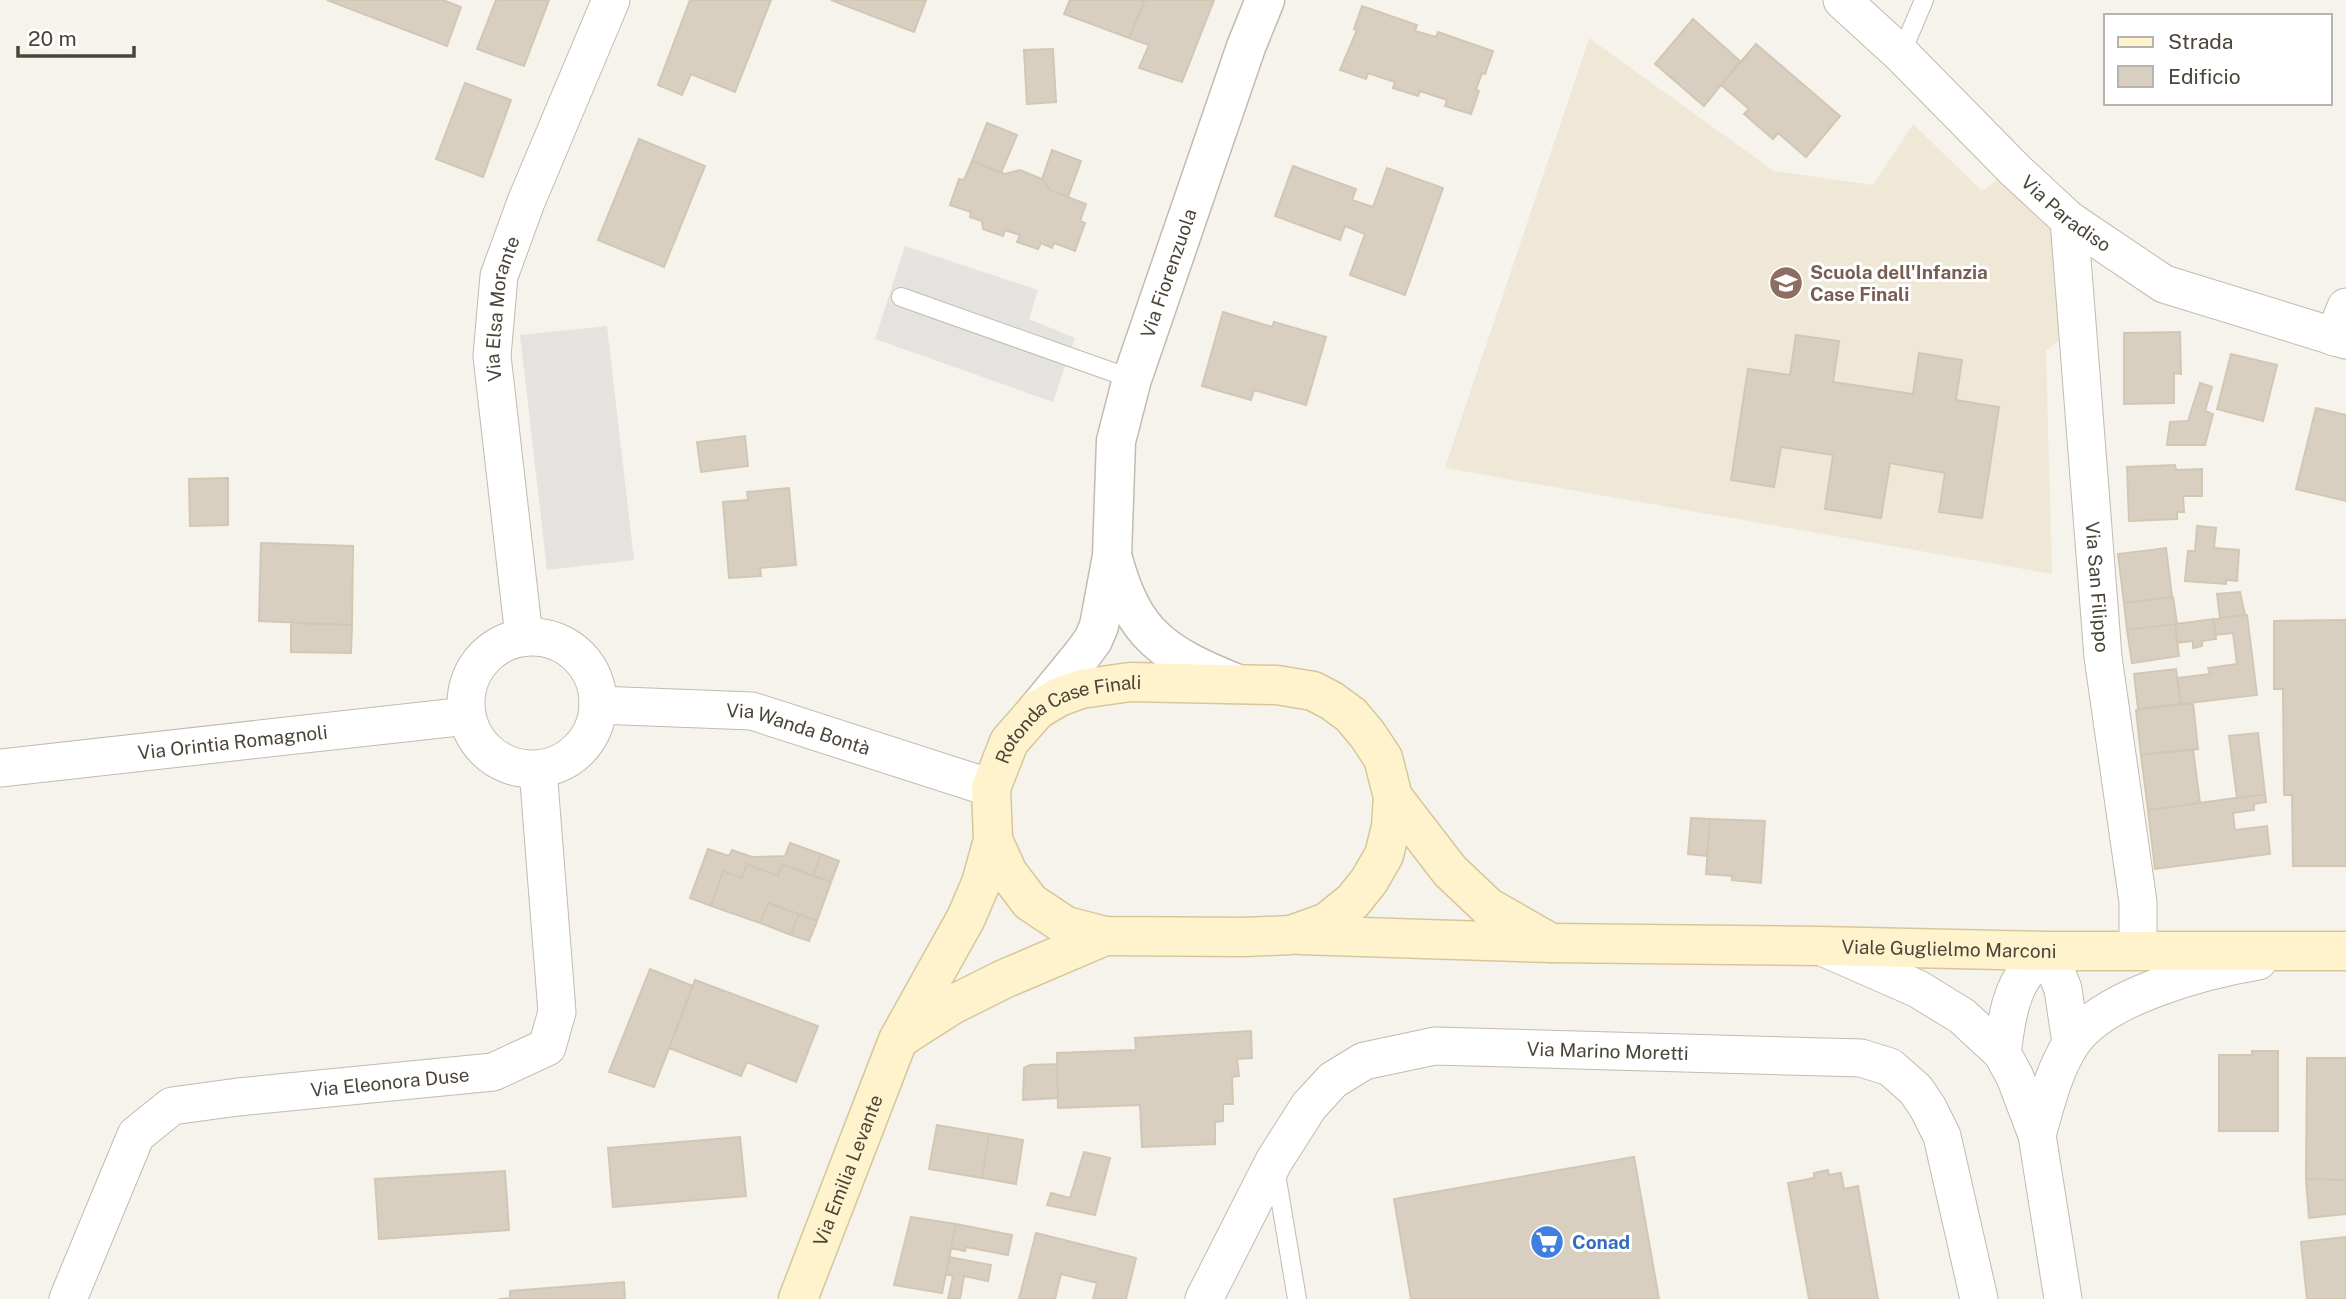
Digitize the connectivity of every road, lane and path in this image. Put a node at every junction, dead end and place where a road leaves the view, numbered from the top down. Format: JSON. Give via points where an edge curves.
{"nodes":[{"id":1,"x":611,"y":0,"type":"edge"},
{"id":2,"x":1265,"y":0,"type":"edge"},
{"id":3,"x":1842,"y":0,"type":"edge"},
{"id":4,"x":1924,"y":0,"type":"edge"},
{"id":5,"x":1900,"y":54,"type":"junction"},
{"id":6,"x":2069,"y":220,"type":"junction"},
{"id":7,"x":901,"y":297,"type":"dead end"},
{"id":8,"x":2342,"y":328,"type":"edge"},
{"id":9,"x":1132,"y":379,"type":"junction"},
{"id":10,"x":1112,"y":556,"type":"junction"},
{"id":11,"x":524,"y":637,"type":"junction"},
{"id":12,"x":1234,"y":683,"type":"junction"},
{"id":13,"x":598,"y":705,"type":"junction"},
{"id":14,"x":1037,"y":710,"type":"junction"},
{"id":15,"x":467,"y":716,"type":"junction"},
{"id":16,"x":0,"y":768,"type":"edge"},
{"id":17,"x":538,"y":769,"type":"junction"},
{"id":18,"x":991,"y":788,"type":"junction"},
{"id":19,"x":1393,"y":797,"type":"junction"},
{"id":20,"x":993,"y":840,"type":"junction"},
{"id":21,"x":1291,"y":935,"type":"junction"},
{"id":22,"x":1105,"y":936,"type":"junction"},
{"id":23,"x":1551,"y":943,"type":"junction"},
{"id":24,"x":1819,"y":946,"type":"junction"},
{"id":25,"x":2138,"y":950,"type":"junction"},
{"id":26,"x":2048,"y":951,"type":"junction"},
{"id":27,"x":2346,"y":951,"type":"edge"},
{"id":28,"x":2303,"y":953,"type":"junction"},
{"id":29,"x":898,"y":1040,"type":"junction"},
{"id":30,"x":2071,"y":1043,"type":"junction"},
{"id":31,"x":2002,"y":1053,"type":"junction"},
{"id":32,"x":2037,"y":1135,"type":"junction"},
{"id":33,"x":1274,"y":1161,"type":"junction"},
{"id":34,"x":1209,"y":1295,"type":"edge"},
{"id":35,"x":68,"y":1299,"type":"edge"},
{"id":36,"x":798,"y":1299,"type":"edge"},
{"id":37,"x":1297,"y":1299,"type":"edge"},
{"id":38,"x":1979,"y":1299,"type":"edge"},
{"id":39,"x":2063,"y":1299,"type":"edge"}],
"edges":[{"from":1,"to":11,"type":"street","name":"Via Elsa Morante","via":[[499,276],[492,356]]},
{"from":2,"to":9,"type":"street","name":"Via Fiorenzuola"},
{"from":3,"to":5,"type":"street","name":"Via Paradiso"},
{"from":4,"to":5,"type":"lane"},
{"from":5,"to":6,"type":"street","name":"Via Paradiso"},
{"from":6,"to":8,"type":"street","name":"Via Paradiso","via":[[2164,284]]},
{"from":6,"to":25,"type":"street","name":"Via San Filippo","via":[[2103,657],[2138,902]]},
{"from":7,"to":9,"type":"lane"},
{"from":9,"to":10,"type":"street","name":"Via Fiorenzuola","via":[[1116,440]]},
{"from":10,"to":12,"type":"street","name":"Via Fiorenzuola","via":[[1127,600],[1142,626],[1186,662]]},
{"from":10,"to":14,"type":"street","name":"Via Fiorenzuola","via":[[1093,640]]},
{"from":11,"to":13,"type":"street","via":[[547,638],[568,647],[595,682]]},
{"from":11,"to":15,"type":"street","via":[[503,643],[485,656],[473,674]]},
{"from":12,"to":14,"type":"main road","name":"Rotonda Case Finali","via":[[1130,682],[1093,687],[1059,697]]},
{"from":12,"to":19,"type":"main road","name":"Rotonda Case Finali","via":[[1313,691],[1332,701],[1367,733],[1383,758]]},
{"from":13,"to":17,"type":"street","via":[[595,724],[573,755]]},
{"from":13,"to":18,"type":"street","name":"Via Wanda Bontà","via":[[752,712]]},
{"from":14,"to":18,"type":"main road","name":"Rotonda Case Finali","via":[[1009,742]]},
{"from":15,"to":16,"type":"street","name":"Via Orintia Romagnoli"},
{"from":15,"to":17,"type":"street","via":[[485,750],[518,768]]},
{"from":17,"to":35,"type":"street","name":"Via Eleonora Duse","via":[[557,1012],[547,1047],[493,1072],[172,1106],[136,1135]]},
{"from":18,"to":20,"type":"main road","name":"Rotonda Case Finali"},
{"from":19,"to":21,"type":"main road","name":"Rotonda Case Finali","via":[[1384,855],[1369,881],[1327,922]]},
{"from":19,"to":23,"type":"main road","name":"Viale Guglielmo Marconi","via":[[1450,871],[1488,907]]},
{"from":20,"to":22,"type":"main road","name":"Rotonda Case Finali","via":[[1008,873],[1030,902],[1066,926]]},
{"from":20,"to":29,"type":"main road","name":"Via Emilia Levante","via":[[966,918]]},
{"from":21,"to":22,"type":"main road","name":"Rotonda Case Finali"},
{"from":21,"to":23,"type":"main road","name":"Viale Guglielmo Marconi"},
{"from":22,"to":29,"type":"main road","via":[[952,1004]]},
{"from":23,"to":24,"type":"main road","name":"Viale Guglielmo Marconi"},
{"from":24,"to":26,"type":"main road","name":"Viale Guglielmo Marconi"},
{"from":24,"to":31,"type":"street","via":[[1918,989],[1962,1016]]},
{"from":25,"to":26,"type":"main road","name":"Viale Guglielmo Marconi"},
{"from":25,"to":28,"type":"main road","name":"Viale Guglielmo Marconi"},
{"from":26,"to":30,"type":"street","via":[[2063,989]]},
{"from":26,"to":31,"type":"street","via":[[2027,972],[2013,999]]},
{"from":27,"to":28,"type":"main road","name":"Viale Guglielmo Marconi"},
{"from":28,"to":30,"type":"street","via":[[2213,969],[2148,991],[2110,1010]]},
{"from":29,"to":36,"type":"main road","name":"Via Emilia Levante"},
{"from":30,"to":32,"type":"street"},
{"from":31,"to":32,"type":"street"},
{"from":32,"to":39,"type":"street"},
{"from":33,"to":34,"type":"street","name":"Via Marino Moretti"},
{"from":33,"to":37,"type":"lane"},
{"from":33,"to":38,"type":"street","name":"Via Marino Moretti","via":[[1309,1106],[1334,1080],[1364,1061],[1435,1046],[1861,1058],[1890,1067],[1916,1090],[1933,1117],[1942,1136]]}]}
